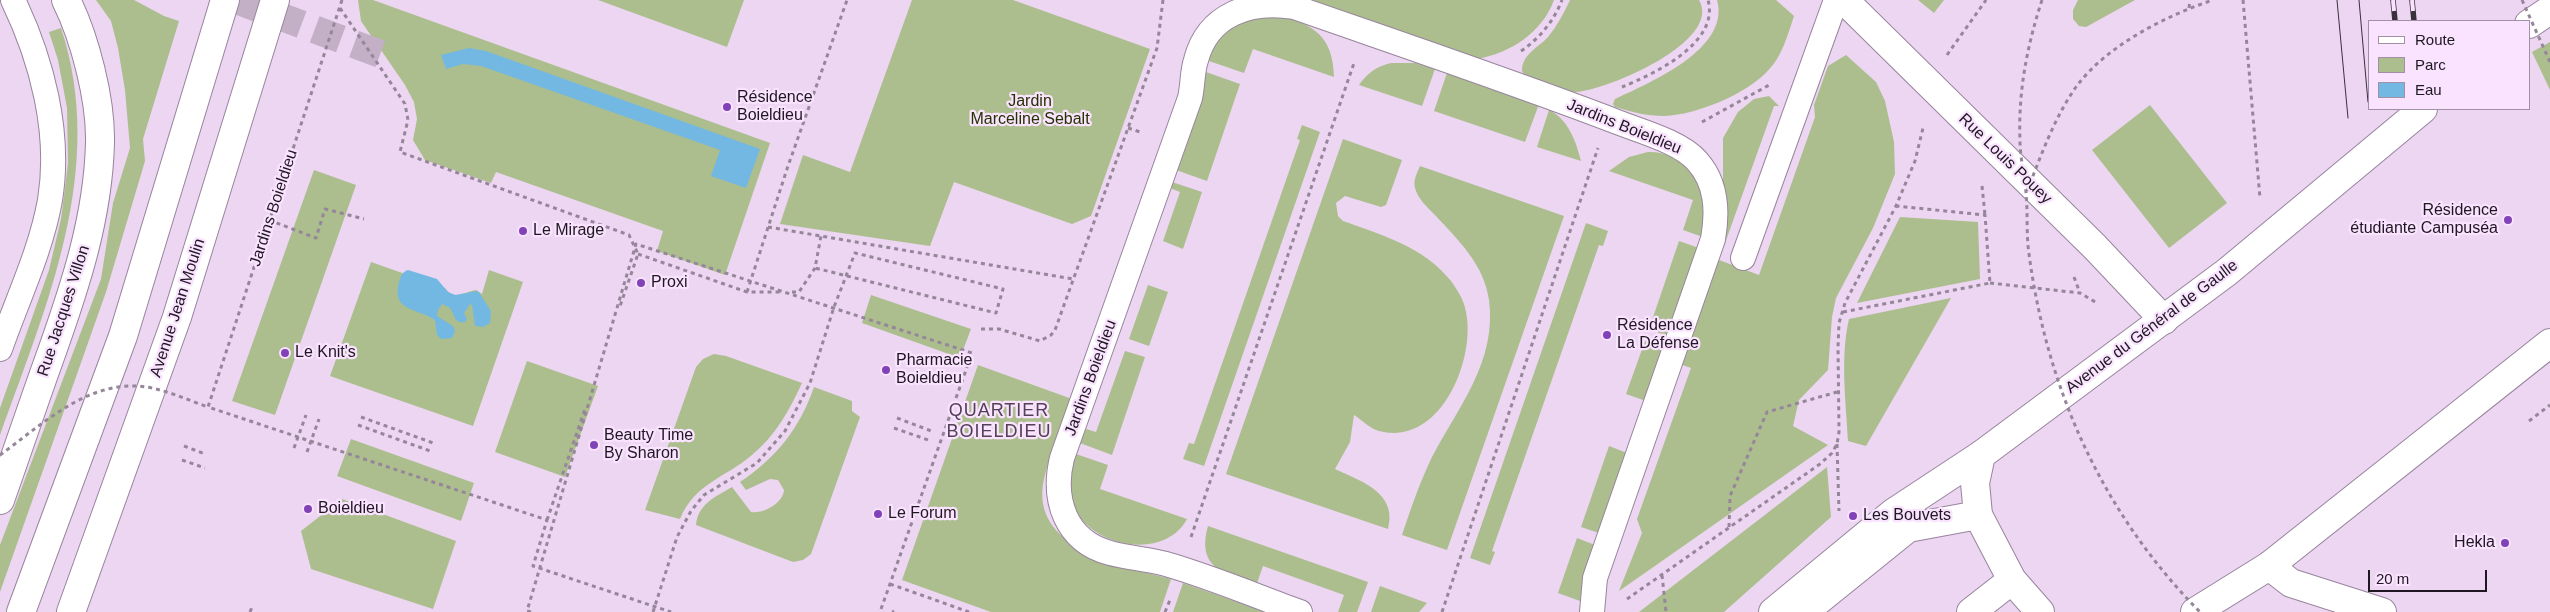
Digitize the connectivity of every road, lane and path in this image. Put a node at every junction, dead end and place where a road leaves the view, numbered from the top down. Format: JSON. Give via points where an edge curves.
{"nodes":[{"id":1,"x":13,"y":0,"type":"edge"},
{"id":2,"x":66,"y":0,"type":"edge"},
{"id":3,"x":225,"y":0,"type":"edge"},
{"id":4,"x":275,"y":0,"type":"edge"},
{"id":5,"x":342,"y":0,"type":"edge"},
{"id":6,"x":847,"y":0,"type":"edge"},
{"id":7,"x":1163,"y":0,"type":"edge"},
{"id":8,"x":1562,"y":0,"type":"edge"},
{"id":9,"x":1708,"y":0,"type":"edge"},
{"id":10,"x":1836,"y":0,"type":"edge"},
{"id":11,"x":1844,"y":0,"type":"edge"},
{"id":12,"x":1986,"y":0,"type":"edge"},
{"id":13,"x":2042,"y":0,"type":"edge"},
{"id":14,"x":2190,"y":0,"type":"edge"},
{"id":15,"x":2213,"y":0,"type":"edge"},
{"id":16,"x":2243,"y":0,"type":"edge"},
{"id":17,"x":2522,"y":0,"type":"edge"},
{"id":18,"x":1237,"y":5,"type":"edge"},
{"id":19,"x":340,"y":8,"type":"junction"},
{"id":20,"x":2189,"y":8,"type":"junction"},
{"id":21,"x":2550,"y":10,"type":"edge"},
{"id":22,"x":2530,"y":23,"type":"edge"},
{"id":23,"x":1364,"y":32,"type":"junction"},
{"id":24,"x":1946,"y":55,"type":"dead end"},
{"id":25,"x":2550,"y":62,"type":"edge"},
{"id":26,"x":1485,"y":75,"type":"junction"},
{"id":27,"x":1802,"y":92,"type":"junction"},
{"id":28,"x":1575,"y":106,"type":"junction"},
{"id":29,"x":2422,"y":110,"type":"edge"},
{"id":30,"x":1608,"y":118,"type":"junction"},
{"id":31,"x":1924,"y":122,"type":"dead end"},
{"id":32,"x":1671,"y":144,"type":"junction"},
{"id":33,"x":2026,"y":193,"type":"junction"},
{"id":34,"x":2260,"y":199,"type":"dead end"},
{"id":35,"x":1896,"y":206,"type":"junction"},
{"id":36,"x":364,"y":219,"type":"dead end"},
{"id":37,"x":270,"y":220,"type":"junction"},
{"id":38,"x":768,"y":227,"type":"junction"},
{"id":39,"x":821,"y":236,"type":"junction"},
{"id":40,"x":638,"y":254,"type":"junction"},
{"id":41,"x":1744,"y":258,"type":"dead end"},
{"id":42,"x":815,"y":268,"type":"junction"},
{"id":43,"x":1073,"y":279,"type":"junction"},
{"id":44,"x":1990,"y":283,"type":"junction"},
{"id":45,"x":747,"y":292,"type":"junction"},
{"id":46,"x":2097,"y":303,"type":"dead end"},
{"id":47,"x":834,"y":307,"type":"junction"},
{"id":48,"x":1843,"y":312,"type":"junction"},
{"id":49,"x":2164,"y":320,"type":"junction"},
{"id":50,"x":981,"y":329,"type":"dead end"},
{"id":51,"x":2550,"y":343,"type":"edge"},
{"id":52,"x":0,"y":348,"type":"edge"},
{"id":53,"x":1837,"y":392,"type":"junction"},
{"id":54,"x":2550,"y":405,"type":"edge"},
{"id":55,"x":208,"y":407,"type":"junction"},
{"id":56,"x":306,"y":415,"type":"dead end"},
{"id":57,"x":361,"y":417,"type":"dead end"},
{"id":58,"x":897,"y":418,"type":"dead end"},
{"id":59,"x":319,"y":420,"type":"dead end"},
{"id":60,"x":2529,"y":421,"type":"dead end"},
{"id":61,"x":358,"y":425,"type":"dead end"},
{"id":62,"x":894,"y":428,"type":"dead end"},
{"id":63,"x":934,"y":432,"type":"dead end"},
{"id":64,"x":931,"y":441,"type":"dead end"},
{"id":65,"x":436,"y":444,"type":"dead end"},
{"id":66,"x":1837,"y":444,"type":"junction"},
{"id":67,"x":184,"y":446,"type":"dead end"},
{"id":68,"x":294,"y":448,"type":"dead end"},
{"id":69,"x":307,"y":452,"type":"dead end"},
{"id":70,"x":433,"y":452,"type":"dead end"},
{"id":71,"x":205,"y":454,"type":"dead end"},
{"id":72,"x":1981,"y":454,"type":"junction"},
{"id":73,"x":0,"y":455,"type":"edge"},
{"id":74,"x":182,"y":460,"type":"dead end"},
{"id":75,"x":205,"y":468,"type":"dead end"},
{"id":76,"x":0,"y":500,"type":"edge"},
{"id":77,"x":1839,"y":511,"type":"dead end"},
{"id":78,"x":1978,"y":515,"type":"junction"},
{"id":79,"x":547,"y":520,"type":"junction"},
{"id":80,"x":1729,"y":527,"type":"junction"},
{"id":81,"x":2269,"y":566,"type":"junction"},
{"id":82,"x":540,"y":568,"type":"junction"},
{"id":83,"x":1180,"y":570,"type":"junction"},
{"id":84,"x":1662,"y":575,"type":"junction"},
{"id":85,"x":2012,"y":580,"type":"junction"},
{"id":86,"x":890,"y":584,"type":"junction"},
{"id":87,"x":655,"y":606,"type":"junction"},
{"id":88,"x":1623,"y":606,"type":"dead end"},
{"id":89,"x":252,"y":607,"type":"dead end"},
{"id":90,"x":22,"y":612,"type":"edge"},
{"id":91,"x":70,"y":612,"type":"edge"},
{"id":92,"x":250,"y":612,"type":"edge"},
{"id":93,"x":531,"y":612,"type":"edge"},
{"id":94,"x":653,"y":612,"type":"edge"},
{"id":95,"x":671,"y":612,"type":"edge"},
{"id":96,"x":880,"y":612,"type":"edge"},
{"id":97,"x":969,"y":612,"type":"edge"},
{"id":98,"x":1300,"y":612,"type":"edge"},
{"id":99,"x":1442,"y":612,"type":"edge"},
{"id":100,"x":1592,"y":612,"type":"edge"},
{"id":101,"x":1666,"y":612,"type":"edge"},
{"id":102,"x":1773,"y":612,"type":"edge"},
{"id":103,"x":1804,"y":612,"type":"edge"},
{"id":104,"x":1971,"y":612,"type":"edge"},
{"id":105,"x":2040,"y":612,"type":"edge"},
{"id":106,"x":2195,"y":612,"type":"edge"},
{"id":107,"x":2200,"y":612,"type":"edge"},
{"id":108,"x":2382,"y":612,"type":"edge"}],
"edges":[{"from":1,"to":52,"type":"lane","via":[[38,63],[46,97],[52,168],[50,200],[42,231]]},
{"from":2,"to":76,"type":"street","name":"Rue Jacques Villon","via":[[76,20],[94,92],[100,141],[97,179],[78,279]]},
{"from":3,"to":90,"type":"street","via":[[123,336]]},
{"from":4,"to":91,"type":"street","name":"Avenue Jean Moulin","via":[[177,317]]},
{"from":5,"to":19,"type":"path","name":"Jardins Boieldieu"},
{"from":6,"to":38,"type":"path"},
{"from":7,"to":43,"type":"path","via":[[1157,48]]},
{"from":8,"to":26,"type":"path","via":[[1552,21],[1535,40]]},
{"from":9,"to":28,"type":"path","via":[[1711,16],[1707,28],[1688,49],[1650,75]]},
{"from":10,"to":27,"type":"lane"},
{"from":11,"to":49,"type":"street","name":"Rue Louis Pouey","via":[[2095,247]]},
{"from":12,"to":24,"type":"path"},
{"from":13,"to":33,"type":"path","bridge":true,"via":[[2024,66],[2020,106],[2020,143]]},
{"from":14,"to":20,"type":"path"},
{"from":15,"to":20,"type":"path","bridge":true},
{"from":16,"to":34,"type":"path"},
{"from":17,"to":25,"type":"path","bridge":true},
{"from":18,"to":23,"type":"lane","name":"Jardins Boieldieu","via":[[1281,4]]},
{"from":18,"to":83,"type":"lane","name":"Jardins Boieldieu","via":[[1214,25],[1196,57],[1190,98],[1058,473],[1061,508],[1074,531],[1082,538],[1109,553]]},
{"from":19,"to":37,"type":"path","name":"Jardins Boieldieu"},
{"from":19,"to":40,"type":"path","via":[[405,104],[408,120],[400,152],[629,235]]},
{"from":20,"to":33,"type":"path","bridge":true,"via":[[2128,39],[2077,86],[2059,116]]},
{"from":21,"to":22,"type":"street"},
{"from":23,"to":26,"type":"lane","name":"Jardins Boieldieu"},
{"from":23,"to":83,"type":"path"},
{"from":26,"to":28,"type":"lane","name":"Jardins Boieldieu"},
{"from":27,"to":32,"type":"path","via":[[1776,81],[1707,118]]},
{"from":27,"to":41,"type":"lane"},
{"from":28,"to":30,"type":"lane","name":"Jardins Boieldieu"},
{"from":29,"to":49,"type":"street","name":"Avenue du Général de Gaulle","via":[[2227,272]]},
{"from":30,"to":32,"type":"lane","name":"Jardins Boieldieu"},
{"from":30,"to":99,"type":"path"},
{"from":31,"to":35,"type":"path","via":[[1915,161]]},
{"from":32,"to":100,"type":"lane","name":"Jardins Boieldieu","via":[[1683,149],[1705,172],[1713,188],[1716,222],[1713,239],[1595,578]]},
{"from":33,"to":107,"type":"path","bridge":true,"via":[[2029,253],[2045,340],[2074,426],[2116,508],[2169,580]]},
{"from":35,"to":44,"type":"path","via":[[1985,215]]},
{"from":35,"to":48,"type":"path"},
{"from":36,"to":37,"type":"path","via":[[325,209],[316,238]]},
{"from":37,"to":55,"type":"path","name":"Jardins Boieldieu"},
{"from":38,"to":39,"type":"path"},
{"from":38,"to":45,"type":"path"},
{"from":39,"to":42,"type":"path"},
{"from":39,"to":43,"type":"path"},
{"from":40,"to":45,"type":"path"},
{"from":40,"to":79,"type":"path"},
{"from":42,"to":45,"type":"path","via":[[799,292]]},
{"from":42,"to":47,"type":"path","via":[[844,275],[853,277],[882,284],[996,312],[1003,289],[856,253],[848,271],[844,280]]},
{"from":43,"to":50,"type":"path","via":[[1055,330],[1046,338],[1032,340],[999,330]]},
{"from":44,"to":46,"type":"path","via":[[2080,293]]},
{"from":44,"to":48,"type":"path"},
{"from":47,"to":82,"type":"path","via":[[636,244]]},
{"from":47,"to":86,"type":"path","via":[[972,354]]},
{"from":47,"to":87,"type":"path","via":[[810,383],[785,431],[757,463],[704,496],[690,511],[677,537]]},
{"from":48,"to":53,"type":"path"},
{"from":49,"to":72,"type":"street","name":"Avenue du Général de Gaulle"},
{"from":51,"to":81,"type":"street"},
{"from":53,"to":66,"type":"path","via":[[1840,432]]},
{"from":53,"to":80,"type":"path","via":[[1767,412],[1730,496]]},
{"from":54,"to":60,"type":"path"},
{"from":55,"to":73,"type":"path","bridge":true,"via":[[153,388],[115,388],[93,394],[66,408]]},
{"from":55,"to":79,"type":"path"},
{"from":56,"to":68,"type":"path"},
{"from":57,"to":65,"type":"path"},
{"from":58,"to":63,"type":"path"},
{"from":59,"to":69,"type":"path"},
{"from":61,"to":70,"type":"path"},
{"from":62,"to":64,"type":"path"},
{"from":66,"to":77,"type":"path"},
{"from":66,"to":80,"type":"path","via":[[1820,464]]},
{"from":67,"to":71,"type":"path"},
{"from":72,"to":78,"type":"street","via":[[1975,483]]},
{"from":72,"to":102,"type":"street","name":"Avenue du Général de Gaulle","via":[[1893,513]]},
{"from":74,"to":75,"type":"path"},
{"from":78,"to":85,"type":"street"},
{"from":78,"to":103,"type":"street","via":[[1908,528]]},
{"from":79,"to":82,"type":"path","via":[[533,566]]},
{"from":80,"to":84,"type":"path"},
{"from":81,"to":106,"type":"street"},
{"from":81,"to":108,"type":"street","via":[[2291,583]]},
{"from":82,"to":87,"type":"path"},
{"from":82,"to":93,"type":"path","via":[[527,611]]},
{"from":83,"to":98,"type":"lane","name":"Jardins Boieldieu"},
{"from":84,"to":88,"type":"path","via":[[1626,600]]},
{"from":84,"to":101,"type":"path"},
{"from":85,"to":104,"type":"street"},
{"from":85,"to":105,"type":"street"},
{"from":86,"to":96,"type":"path"},
{"from":86,"to":97,"type":"path"},
{"from":87,"to":94,"type":"path"},
{"from":87,"to":95,"type":"path"},
{"from":89,"to":92,"type":"path"}]}
